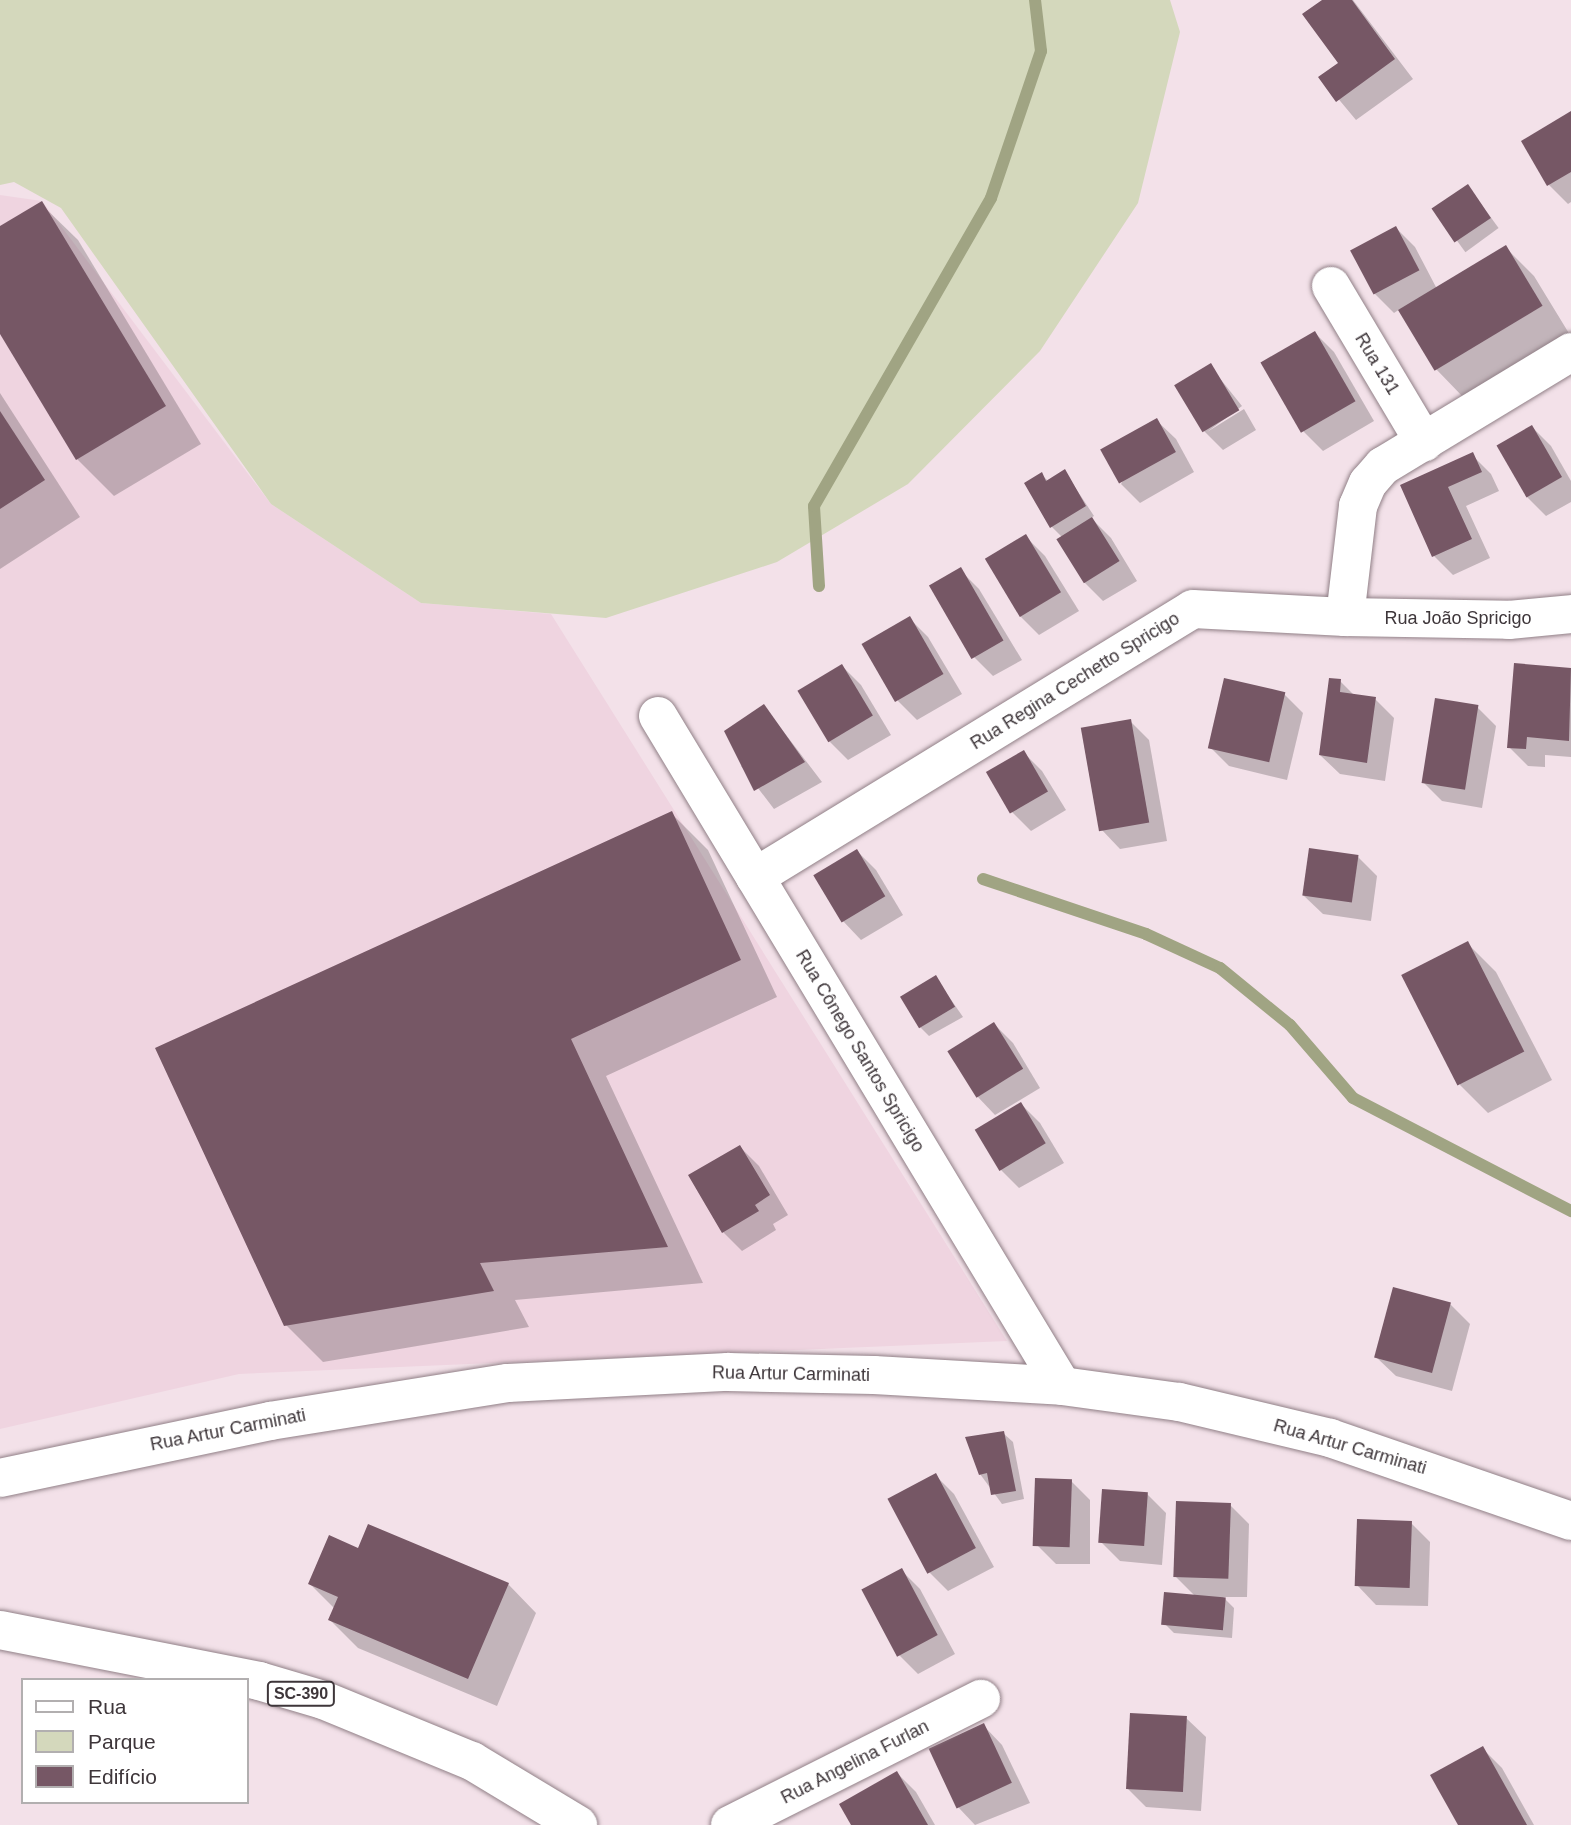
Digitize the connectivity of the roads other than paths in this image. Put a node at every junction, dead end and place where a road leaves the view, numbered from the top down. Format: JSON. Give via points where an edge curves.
{"nodes":[{"id":1,"x":1331,"y":286,"type":"dead end"},
{"id":2,"x":1571,"y":352,"type":"edge"},
{"id":3,"x":1424,"y":442,"type":"junction"},
{"id":4,"x":1571,"y":614,"type":"edge"},
{"id":5,"x":1345,"y":617,"type":"junction"},
{"id":6,"x":658,"y":716,"type":"dead end"},
{"id":7,"x":755,"y":877,"type":"junction"},
{"id":8,"x":1062,"y":1386,"type":"junction"},
{"id":9,"x":0,"y":1478,"type":"edge"},
{"id":10,"x":1571,"y":1521,"type":"edge"},
{"id":11,"x":0,"y":1630,"type":"edge"},
{"id":12,"x":244,"y":1678,"type":"edge"},
{"id":13,"x":248,"y":1679,"type":"edge"},
{"id":14,"x":981,"y":1699,"type":"dead end"},
{"id":15,"x":578,"y":1825,"type":"edge"},
{"id":16,"x":730,"y":1825,"type":"edge"}],
"edges":[{"from":1,"to":3,"type":"street","name":"Rua 131"},
{"from":2,"to":3,"type":"street"},
{"from":3,"to":5,"type":"street","via":[[1383,466],[1368,483],[1359,506]]},
{"from":4,"to":5,"type":"street","name":"Rua João Spricigo","via":[[1509,620]]},
{"from":5,"to":7,"type":"street","name":"Rua Regina Cechetto Spricigo","via":[[1193,608]]},
{"from":6,"to":7,"type":"street","name":"Rua Cônego Santos Spricigo"},
{"from":7,"to":8,"type":"street","name":"Rua Cônego Santos Spricigo"},
{"from":8,"to":9,"type":"street","name":"Rua Artur Carminati","via":[[728,1371],[508,1383],[284,1418]]},
{"from":8,"to":10,"type":"street","name":"Rua Artur Carminati","via":[[1179,1402],[1330,1438]]},
{"from":11,"to":12,"type":"street","number":"SC-390"},
{"from":13,"to":15,"type":"street","number":"SC-390","via":[[323,1700],[472,1761]]},
{"from":14,"to":16,"type":"street","name":"Rua Angelina Furlan"}]}
